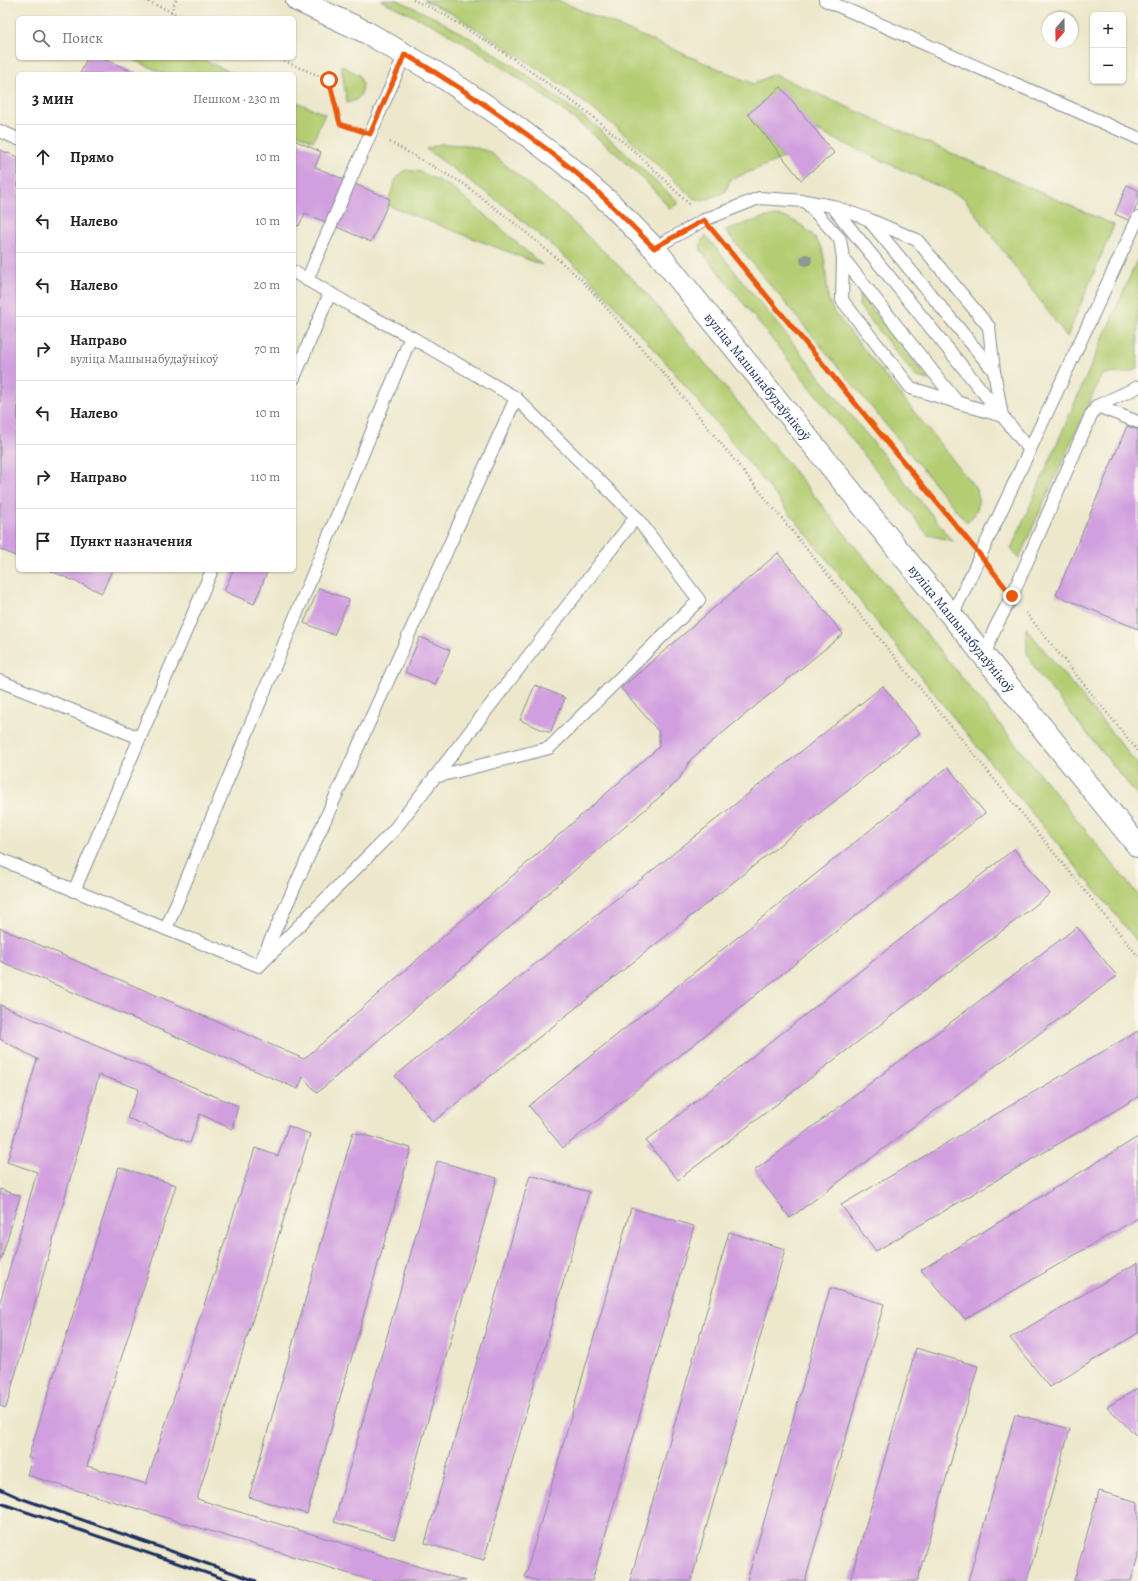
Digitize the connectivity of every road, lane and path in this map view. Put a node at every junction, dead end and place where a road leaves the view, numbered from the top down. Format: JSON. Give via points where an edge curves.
{"nodes":[{"id":1,"x":146,"y":0,"type":"edge"},
{"id":2,"x":176,"y":0,"type":"edge"},
{"id":3,"x":297,"y":0,"type":"edge"},
{"id":4,"x":413,"y":0,"type":"edge"},
{"id":5,"x":825,"y":0,"type":"edge"},
{"id":6,"x":171,"y":12,"type":"junction"},
{"id":7,"x":180,"y":16,"type":"edge"},
{"id":8,"x":405,"y":54,"type":"junction"},
{"id":9,"x":282,"y":60,"type":"edge"},
{"id":10,"x":0,"y":131,"type":"edge"},
{"id":11,"x":370,"y":134,"type":"junction"},
{"id":12,"x":16,"y":138,"type":"edge"},
{"id":13,"x":1138,"y":138,"type":"edge"},
{"id":14,"x":805,"y":200,"type":"junction"},
{"id":15,"x":832,"y":206,"type":"junction"},
{"id":16,"x":1138,"y":218,"type":"edge"},
{"id":17,"x":868,"y":219,"type":"junction"},
{"id":18,"x":704,"y":220,"type":"junction"},
{"id":19,"x":654,"y":248,"type":"junction"},
{"id":20,"x":843,"y":258,"type":"junction"},
{"id":21,"x":296,"y":273,"type":"edge"},
{"id":22,"x":307,"y":280,"type":"junction"},
{"id":23,"x":330,"y":293,"type":"junction"},
{"id":24,"x":411,"y":337,"type":"junction"},
{"id":25,"x":994,"y":372,"type":"junction"},
{"id":26,"x":296,"y":373,"type":"edge"},
{"id":27,"x":1138,"y":387,"type":"edge"},
{"id":28,"x":516,"y":398,"type":"junction"},
{"id":29,"x":957,"y":402,"type":"junction"},
{"id":30,"x":1097,"y":406,"type":"junction"},
{"id":31,"x":1002,"y":416,"type":"junction"},
{"id":32,"x":1138,"y":422,"type":"edge"},
{"id":33,"x":1030,"y":450,"type":"junction"},
{"id":34,"x":636,"y":517,"type":"junction"},
{"id":35,"x":981,"y":556,"type":"junction"},
{"id":36,"x":211,"y":572,"type":"edge"},
{"id":37,"x":1012,"y":596,"type":"junction"},
{"id":38,"x":952,"y":616,"type":"junction"},
{"id":39,"x":984,"y":656,"type":"junction"},
{"id":40,"x":0,"y":681,"type":"edge"},
{"id":41,"x":140,"y":738,"type":"junction"},
{"id":42,"x":1138,"y":751,"type":"edge"},
{"id":43,"x":435,"y":777,"type":"junction"},
{"id":44,"x":1138,"y":846,"type":"edge"},
{"id":45,"x":0,"y":858,"type":"edge"},
{"id":46,"x":74,"y":891,"type":"junction"},
{"id":47,"x":166,"y":929,"type":"junction"},
{"id":48,"x":1138,"y":956,"type":"edge"},
{"id":49,"x":259,"y":966,"type":"junction"}],
"edges":[{"from":1,"to":6,"type":"path"},
{"from":2,"to":6,"type":"path"},
{"from":3,"to":8,"type":"main road","name":"вуліца Машынабудаўнікоў","via":[[366,32]]},
{"from":4,"to":18,"type":"path","via":[[442,13],[512,58],[587,112],[641,157]]},
{"from":5,"to":13,"type":"lane"},
{"from":6,"to":7,"type":"path"},
{"from":8,"to":11,"type":"lane"},
{"from":8,"to":19,"type":"main road","name":"вуліца Машынабудаўнікоў","via":[[507,120],[564,163],[610,203]]},
{"from":9,"to":11,"type":"path","via":[[329,80],[340,124]]},
{"from":10,"to":12,"type":"lane"},
{"from":11,"to":22,"type":"lane"},
{"from":11,"to":48,"type":"path","via":[[388,141],[464,184],[582,280],[670,381]]},
{"from":14,"to":15,"type":"lane"},
{"from":14,"to":18,"type":"lane","via":[[759,198]]},
{"from":14,"to":20,"type":"lane","via":[[840,239]]},
{"from":15,"to":17,"type":"lane"},
{"from":15,"to":31,"type":"lane"},
{"from":16,"to":33,"type":"lane"},
{"from":17,"to":25,"type":"lane"},
{"from":17,"to":25,"type":"lane","via":[[917,240],[989,327]]},
{"from":18,"to":19,"type":"lane"},
{"from":18,"to":35,"type":"path"},
{"from":19,"to":38,"type":"main road","name":"вуліца Машынабудаўнікоў"},
{"from":20,"to":29,"type":"lane"},
{"from":20,"to":29,"type":"lane","via":[[842,300],[911,388]]},
{"from":21,"to":22,"type":"lane"},
{"from":22,"to":23,"type":"lane"},
{"from":23,"to":24,"type":"lane"},
{"from":23,"to":26,"type":"lane"},
{"from":24,"to":28,"type":"lane"},
{"from":24,"to":47,"type":"lane"},
{"from":25,"to":31,"type":"lane"},
{"from":27,"to":30,"type":"lane"},
{"from":28,"to":34,"type":"lane"},
{"from":28,"to":49,"type":"lane"},
{"from":29,"to":31,"type":"lane"},
{"from":30,"to":32,"type":"lane"},
{"from":30,"to":37,"type":"lane"},
{"from":31,"to":33,"type":"lane"},
{"from":33,"to":35,"type":"lane"},
{"from":34,"to":43,"type":"lane"},
{"from":34,"to":43,"type":"lane","via":[[698,600],[549,748]]},
{"from":35,"to":38,"type":"lane"},
{"from":36,"to":41,"type":"lane"},
{"from":37,"to":39,"type":"lane"},
{"from":37,"to":42,"type":"path"},
{"from":38,"to":39,"type":"main road","name":"вуліца Машынабудаўнікоў"},
{"from":39,"to":44,"type":"main road","name":"вуліца Машынабудаўнікоў"},
{"from":40,"to":41,"type":"lane"},
{"from":41,"to":46,"type":"lane"},
{"from":43,"to":49,"type":"lane","via":[[393,831]]},
{"from":45,"to":46,"type":"lane"},
{"from":46,"to":47,"type":"lane"},
{"from":47,"to":49,"type":"lane"}]}
